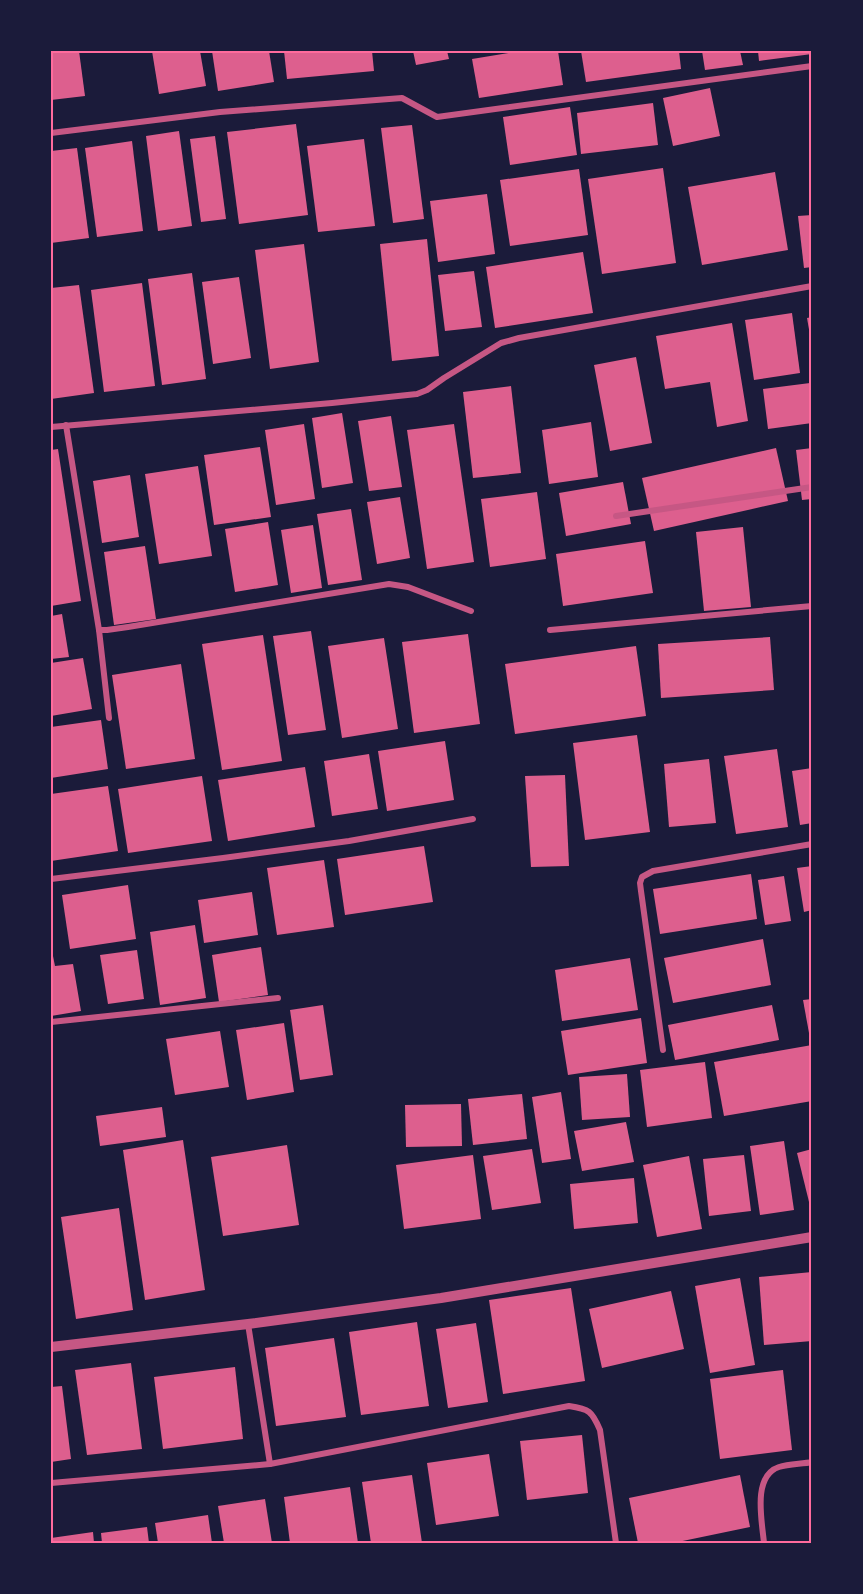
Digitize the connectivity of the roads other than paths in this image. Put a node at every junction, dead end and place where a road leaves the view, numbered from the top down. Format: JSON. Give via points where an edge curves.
{"nodes":[{"id":1,"x":812,"y":66,"type":"edge"},
{"id":2,"x":51,"y":133,"type":"edge"},
{"id":3,"x":812,"y":286,"type":"edge"},
{"id":4,"x":66,"y":425,"type":"junction"},
{"id":5,"x":51,"y":427,"type":"edge"},
{"id":6,"x":812,"y":487,"type":"edge"},
{"id":7,"x":616,"y":516,"type":"dead end"},
{"id":8,"x":812,"y":606,"type":"edge"},
{"id":9,"x":471,"y":611,"type":"dead end"},
{"id":10,"x":99,"y":630,"type":"junction"},
{"id":11,"x":550,"y":630,"type":"dead end"},
{"id":12,"x":109,"y":718,"type":"dead end"},
{"id":13,"x":473,"y":819,"type":"dead end"},
{"id":14,"x":812,"y":844,"type":"edge"},
{"id":15,"x":51,"y":879,"type":"edge"},
{"id":16,"x":278,"y":998,"type":"dead end"},
{"id":17,"x":51,"y":1022,"type":"edge"},
{"id":18,"x":663,"y":1050,"type":"dead end"},
{"id":19,"x":812,"y":1237,"type":"edge"},
{"id":20,"x":248,"y":1324,"type":"junction"},
{"id":21,"x":51,"y":1347,"type":"edge"},
{"id":22,"x":812,"y":1462,"type":"edge"},
{"id":23,"x":270,"y":1464,"type":"junction"},
{"id":24,"x":51,"y":1483,"type":"edge"},
{"id":25,"x":616,"y":1543,"type":"edge"},
{"id":26,"x":764,"y":1543,"type":"edge"}],
"edges":[{"from":1,"to":2,"type":"street","via":[[438,117],[402,98],[220,112]]},
{"from":3,"to":4,"type":"street","via":[[519,338],[501,343],[417,394]]},
{"from":4,"to":5,"type":"street"},
{"from":4,"to":10,"type":"street"},
{"from":6,"to":7,"type":"street"},
{"from":8,"to":11,"type":"street"},
{"from":9,"to":10,"type":"street","via":[[408,587],[389,584]]},
{"from":10,"to":12,"type":"street"},
{"from":13,"to":15,"type":"street","via":[[326,844]]},
{"from":14,"to":18,"type":"street","via":[[653,871],[642,877]]},
{"from":16,"to":17,"type":"street"},
{"from":19,"to":20,"type":"street","via":[[441,1298]]},
{"from":20,"to":21,"type":"street"},
{"from":20,"to":23,"type":"street"},
{"from":22,"to":26,"type":"street","via":[[778,1467],[767,1474],[760,1490]]},
{"from":23,"to":24,"type":"street"},
{"from":23,"to":25,"type":"street","via":[[569,1406],[585,1409],[600,1430]]}]}
